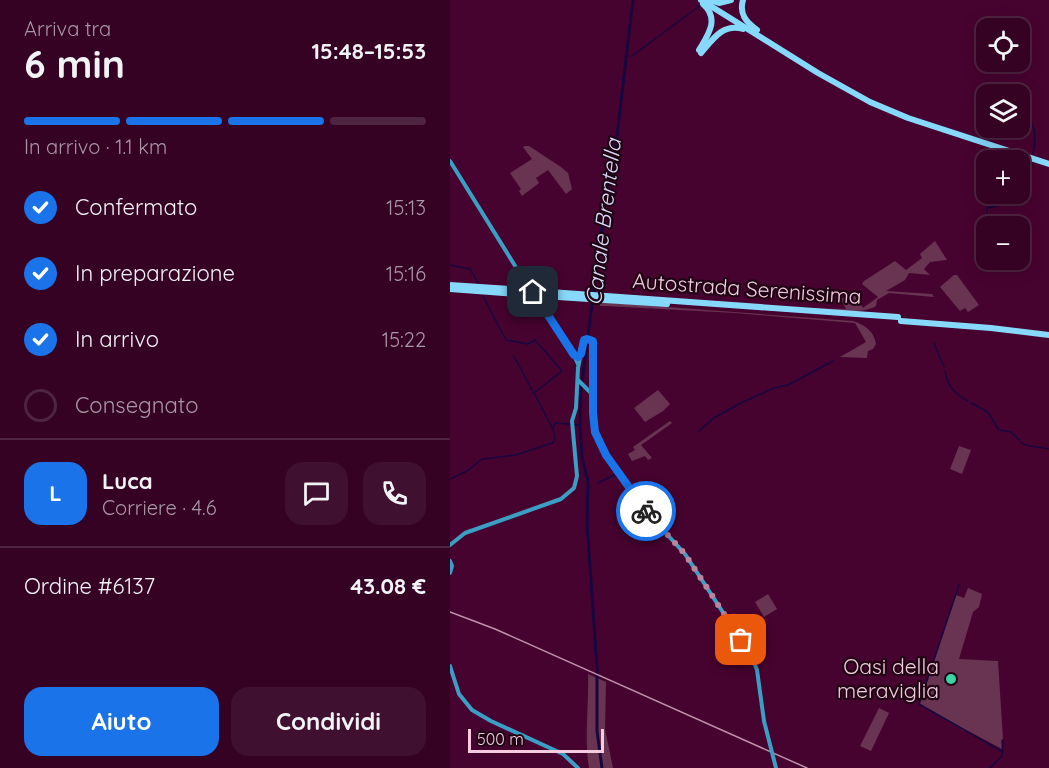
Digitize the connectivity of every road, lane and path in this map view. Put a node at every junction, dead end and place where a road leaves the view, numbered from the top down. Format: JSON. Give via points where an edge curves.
{"nodes":[{"id":1,"x":699,"y":0,"type":"edge"},
{"id":2,"x":708,"y":0,"type":"edge"},
{"id":3,"x":731,"y":0,"type":"edge"},
{"id":4,"x":743,"y":0,"type":"edge"},
{"id":5,"x":727,"y":15,"type":"junction"},
{"id":6,"x":768,"y":40,"type":"junction"},
{"id":7,"x":450,"y":161,"type":"edge"},
{"id":8,"x":1049,"y":162,"type":"edge"},
{"id":9,"x":450,"y":287,"type":"edge"},
{"id":10,"x":533,"y":293,"type":"junction"},
{"id":11,"x":1049,"y":333,"type":"edge"},
{"id":12,"x":581,"y":354,"type":"junction"},
{"id":13,"x":574,"y":355,"type":"junction"},
{"id":14,"x":578,"y":368,"type":"junction"},
{"id":15,"x":577,"y":376,"type":"junction"},
{"id":16,"x":593,"y":377,"type":"junction"},
{"id":17,"x":583,"y":386,"type":"junction"},
{"id":18,"x":576,"y":392,"type":"junction"},
{"id":19,"x":593,"y":400,"type":"junction"},
{"id":20,"x":450,"y":545,"type":"edge"},
{"id":21,"x":450,"y":561,"type":"edge"},
{"id":22,"x":450,"y":573,"type":"edge"},
{"id":23,"x":450,"y":666,"type":"edge"},
{"id":24,"x":578,"y":768,"type":"edge"},
{"id":25,"x":776,"y":768,"type":"edge"}],
"edges":[{"from":1,"to":5,"type":"highway"},
{"from":1,"to":6,"type":"highway","via":[[711,14],[712,25],[700,52],[730,27]]},
{"from":2,"to":3,"type":"highway"},
{"from":2,"to":5,"type":"highway"},
{"from":4,"to":6,"type":"highway","via":[[742,12],[747,23]]},
{"from":5,"to":6,"type":"highway"},
{"from":6,"to":8,"type":"highway","via":[[870,102],[908,118]]},
{"from":7,"to":10,"type":"main road"},
{"from":9,"to":10,"type":"highway","name":"Autostrada Serenissima"},
{"from":10,"to":11,"type":"highway","name":"Autostrada Serenissima","via":[[998,324]]},
{"from":10,"to":13,"type":"main road"},
{"from":12,"to":13,"type":"main road"},
{"from":12,"to":14,"type":"main road"},
{"from":12,"to":16,"type":"main road","via":[[583,342],[589,339],[594,343]]},
{"from":13,"to":14,"type":"main road"},
{"from":14,"to":15,"type":"main road"},
{"from":15,"to":17,"type":"main road"},
{"from":15,"to":18,"type":"main road"},
{"from":16,"to":17,"type":"main road","via":[[590,386]]},
{"from":16,"to":19,"type":"main road"},
{"from":17,"to":18,"type":"main road"},
{"from":17,"to":19,"type":"main road"},
{"from":18,"to":20,"type":"main road","via":[[573,427],[577,476],[570,493],[465,533]]},
{"from":19,"to":25,"type":"main road","bridge":true,"via":[[597,440],[642,507],[685,554],[752,657]]},
{"from":21,"to":22,"type":"main road"},
{"from":23,"to":24,"type":"main road","via":[[459,694],[472,710],[560,752]]}]}
